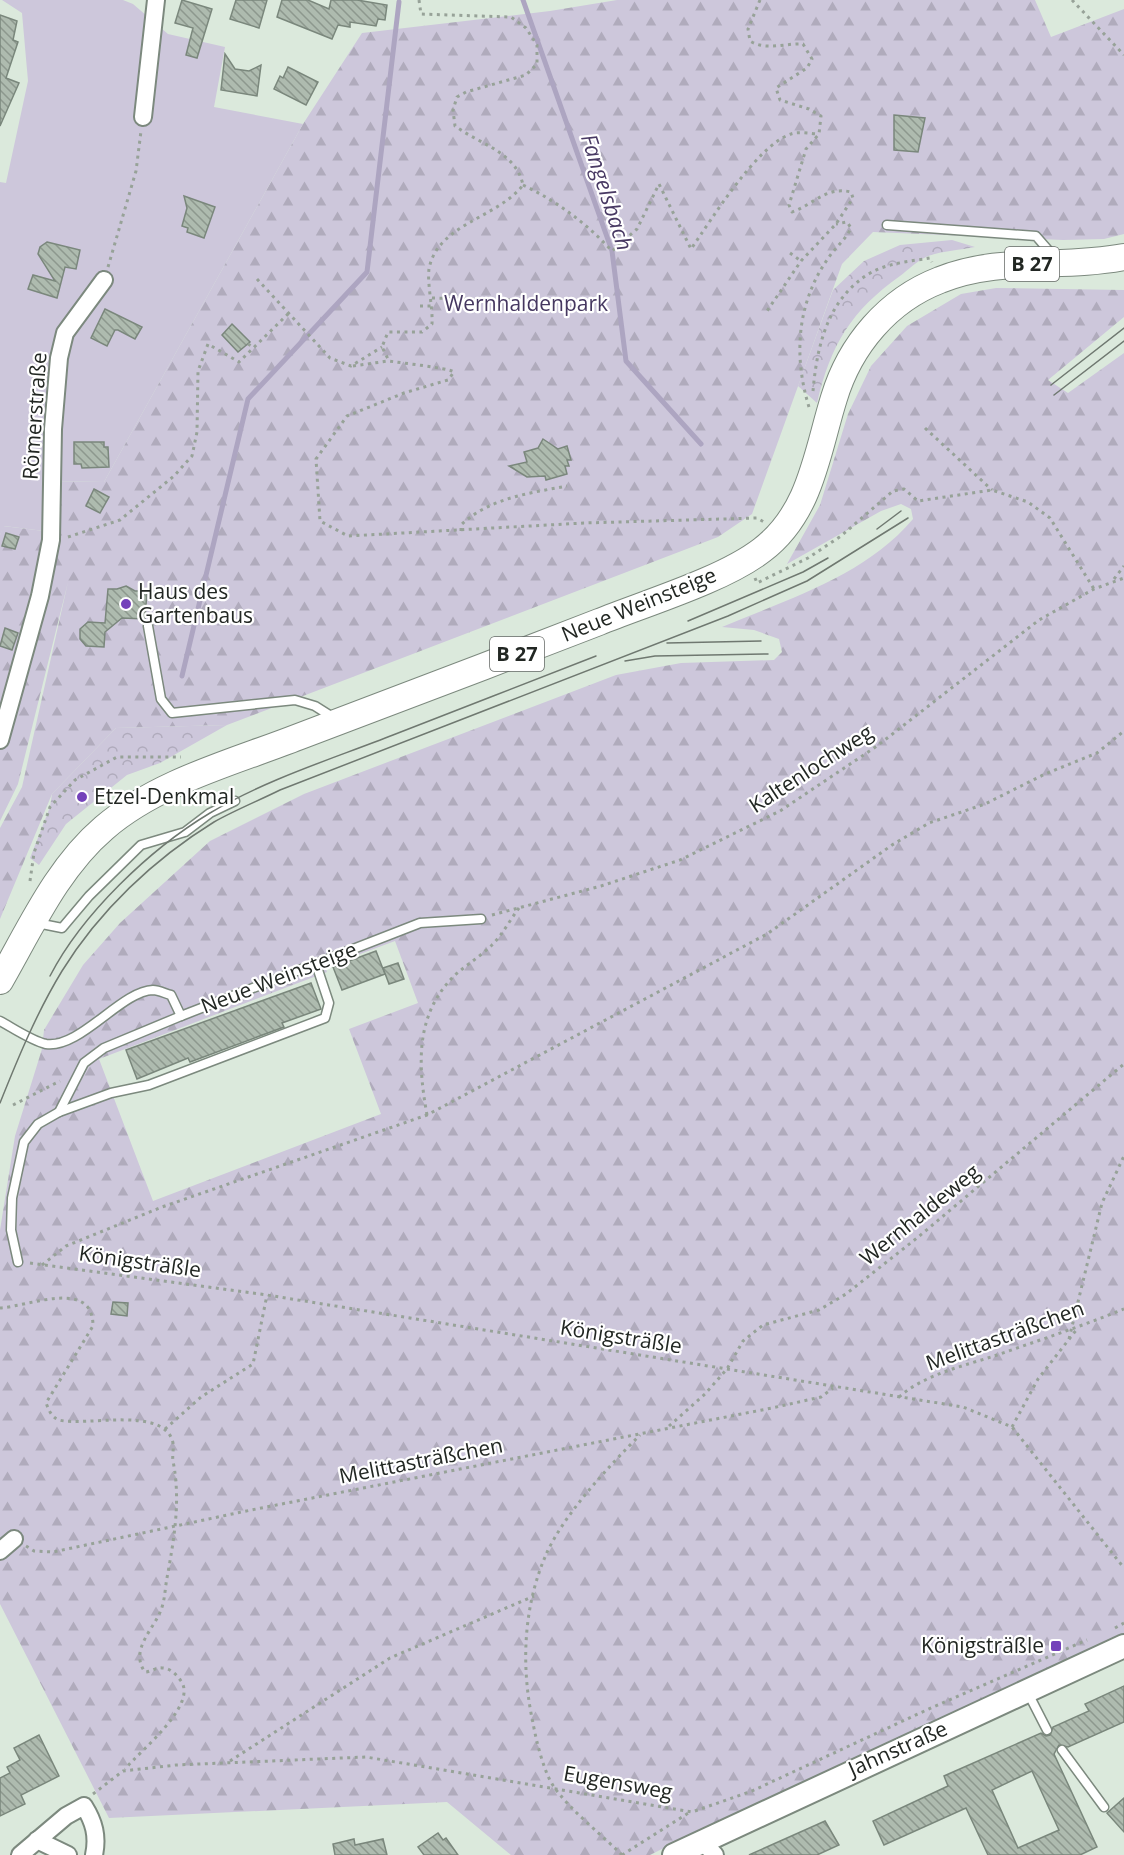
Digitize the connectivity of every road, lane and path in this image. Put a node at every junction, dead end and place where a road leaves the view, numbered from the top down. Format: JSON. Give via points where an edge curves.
{"nodes":[{"id":1,"x":156,"y":0,"type":"edge"},
{"id":2,"x":419,"y":0,"type":"edge"},
{"id":3,"x":760,"y":0,"type":"edge"},
{"id":4,"x":1072,"y":0,"type":"edge"},
{"id":5,"x":1124,"y":55,"type":"edge"},
{"id":6,"x":143,"y":117,"type":"joint"},
{"id":7,"x":819,"y":134,"type":"junction"},
{"id":8,"x":523,"y":186,"type":"junction"},
{"id":9,"x":836,"y":224,"type":"junction"},
{"id":10,"x":887,"y":225,"type":"dead end"},
{"id":11,"x":790,"y":253,"type":"dead end"},
{"id":12,"x":1124,"y":257,"type":"edge"},
{"id":13,"x":801,"y":261,"type":"junction"},
{"id":14,"x":1060,"y":264,"type":"junction"},
{"id":15,"x":257,"y":279,"type":"dead end"},
{"id":16,"x":104,"y":280,"type":"joint"},
{"id":17,"x":432,"y":298,"type":"junction"},
{"id":18,"x":511,"y":300,"type":"dead end"},
{"id":19,"x":420,"y":306,"type":"dead end"},
{"id":20,"x":433,"y":306,"type":"junction"},
{"id":21,"x":290,"y":312,"type":"junction"},
{"id":22,"x":765,"y":314,"type":"dead end"},
{"id":23,"x":248,"y":344,"type":"dead end"},
{"id":24,"x":382,"y":347,"type":"junction"},
{"id":25,"x":253,"y":348,"type":"junction"},
{"id":26,"x":389,"y":361,"type":"junction"},
{"id":27,"x":351,"y":366,"type":"junction"},
{"id":28,"x":811,"y":411,"type":"dead end"},
{"id":29,"x":925,"y":428,"type":"dead end"},
{"id":30,"x":567,"y":486,"type":"dead end"},
{"id":31,"x":992,"y":490,"type":"junction"},
{"id":32,"x":461,"y":531,"type":"junction"},
{"id":33,"x":782,"y":532,"type":"junction"},
{"id":34,"x":51,"y":540,"type":"junction"},
{"id":35,"x":745,"y":561,"type":"junction"},
{"id":36,"x":1124,"y":566,"type":"edge"},
{"id":37,"x":1124,"y":578,"type":"edge"},
{"id":38,"x":1113,"y":581,"type":"junction"},
{"id":39,"x":1094,"y":589,"type":"junction"},
{"id":40,"x":148,"y":626,"type":"dead end"},
{"id":41,"x":339,"y":722,"type":"junction"},
{"id":42,"x":1124,"y":730,"type":"edge"},
{"id":43,"x":0,"y":740,"type":"edge"},
{"id":44,"x":187,"y":758,"type":"dead end"},
{"id":45,"x":235,"y":801,"type":"dead end"},
{"id":46,"x":30,"y":881,"type":"dead end"},
{"id":47,"x":519,"y":908,"type":"junction"},
{"id":48,"x":481,"y":919,"type":"joint"},
{"id":49,"x":34,"y":922,"type":"junction"},
{"id":50,"x":316,"y":964,"type":"junction"},
{"id":51,"x":0,"y":981,"type":"edge"},
{"id":52,"x":181,"y":1016,"type":"junction"},
{"id":53,"x":0,"y":1021,"type":"edge"},
{"id":54,"x":1124,"y":1064,"type":"edge"},
{"id":55,"x":76,"y":1076,"type":"junction"},
{"id":56,"x":13,"y":1105,"type":"dead end"},
{"id":57,"x":59,"y":1112,"type":"junction"},
{"id":58,"x":427,"y":1115,"type":"junction"},
{"id":59,"x":1124,"y":1156,"type":"edge"},
{"id":60,"x":18,"y":1262,"type":"dead end"},
{"id":61,"x":267,"y":1295,"type":"junction"},
{"id":62,"x":0,"y":1308,"type":"edge"},
{"id":63,"x":1124,"y":1309,"type":"edge"},
{"id":64,"x":1079,"y":1327,"type":"junction"},
{"id":65,"x":1072,"y":1330,"type":"junction"},
{"id":66,"x":1069,"y":1339,"type":"junction"},
{"id":67,"x":727,"y":1369,"type":"junction"},
{"id":68,"x":833,"y":1388,"type":"junction"},
{"id":69,"x":899,"y":1397,"type":"junction"},
{"id":70,"x":1012,"y":1427,"type":"junction"},
{"id":71,"x":668,"y":1428,"type":"junction"},
{"id":72,"x":165,"y":1429,"type":"junction"},
{"id":73,"x":641,"y":1434,"type":"junction"},
{"id":74,"x":176,"y":1527,"type":"junction"},
{"id":75,"x":14,"y":1539,"type":"joint"},
{"id":76,"x":0,"y":1551,"type":"edge"},
{"id":77,"x":1124,"y":1568,"type":"edge"},
{"id":78,"x":534,"y":1596,"type":"junction"},
{"id":79,"x":1124,"y":1623,"type":"edge"},
{"id":80,"x":1105,"y":1632,"type":"dead end"},
{"id":81,"x":1095,"y":1636,"type":"dead end"},
{"id":82,"x":1124,"y":1646,"type":"edge"},
{"id":83,"x":1027,"y":1691,"type":"junction"},
{"id":84,"x":1047,"y":1730,"type":"dead end"},
{"id":85,"x":1062,"y":1750,"type":"dead end"},
{"id":86,"x":229,"y":1762,"type":"junction"},
{"id":87,"x":123,"y":1771,"type":"junction"},
{"id":88,"x":553,"y":1786,"type":"junction"},
{"id":89,"x":84,"y":1806,"type":"junction"},
{"id":90,"x":1104,"y":1807,"type":"dead end"},
{"id":91,"x":692,"y":1812,"type":"junction"},
{"id":92,"x":37,"y":1840,"type":"junction"},
{"id":93,"x":708,"y":1848,"type":"edge"},
{"id":94,"x":20,"y":1855,"type":"edge"},
{"id":95,"x":68,"y":1855,"type":"edge"},
{"id":96,"x":94,"y":1855,"type":"edge"},
{"id":97,"x":622,"y":1855,"type":"edge"},
{"id":98,"x":674,"y":1855,"type":"edge"}],
"edges":[{"from":1,"to":6,"type":"street"},
{"from":2,"to":8,"type":"path","via":[[421,14],[511,17],[526,28],[537,45],[537,64],[526,75],[466,92],[457,98],[453,110],[455,126],[512,160]]},
{"from":3,"to":7,"type":"path","via":[[748,29],[750,41],[760,47],[803,44],[812,58],[807,68],[776,88],[780,100],[821,116]]},
{"from":4,"to":5,"type":"path"},
{"from":6,"to":16,"type":"path","via":[[136,171]]},
{"from":7,"to":8,"type":"path","via":[[792,134],[767,149],[691,249],[659,184],[637,229],[612,251],[590,227],[549,198]]},
{"from":7,"to":9,"type":"path","via":[[806,149],[789,205],[792,212],[818,196],[851,192],[853,198]]},
{"from":8,"to":17,"type":"path","via":[[506,204],[441,243],[429,272]]},
{"from":9,"to":13,"type":"path"},
{"from":9,"to":28,"type":"path","via":[[847,222],[851,228],[816,279],[802,316],[799,350],[803,387]]},
{"from":10,"to":14,"type":"lane","via":[[1036,236]]},
{"from":11,"to":13,"type":"path"},
{"from":12,"to":14,"type":"main road","name":"Neue Weinsteige","number":"B 27"},
{"from":13,"to":22,"type":"path"},
{"from":14,"to":33,"type":"main road","name":"Neue Weinsteige","number":"B 27","via":[[1011,265],[941,279],[888,312],[856,348],[843,373],[807,491]]},
{"from":15,"to":21,"type":"path"},
{"from":16,"to":34,"type":"street","name":"Römerstraße","via":[[65,333],[59,358]]},
{"from":17,"to":18,"type":"path"},
{"from":17,"to":20,"type":"path"},
{"from":19,"to":20,"type":"path"},
{"from":20,"to":24,"type":"path","via":[[432,324],[422,332],[388,332]]},
{"from":21,"to":25,"type":"path"},
{"from":21,"to":27,"type":"path","via":[[330,358]]},
{"from":23,"to":25,"type":"path"},
{"from":24,"to":26,"type":"path"},
{"from":24,"to":27,"type":"path"},
{"from":25,"to":34,"type":"path","via":[[239,362],[208,344],[198,371],[197,432],[192,456],[174,476],[120,520]]},
{"from":26,"to":27,"type":"path"},
{"from":26,"to":32,"type":"path","via":[[454,372],[448,380],[347,416],[316,459],[320,521],[348,536]]},
{"from":29,"to":31,"type":"path"},
{"from":30,"to":32,"type":"path","via":[[517,495],[471,515],[461,525]]},
{"from":31,"to":35,"type":"path","via":[[918,501],[904,489],[893,491],[841,536],[758,583]]},
{"from":31,"to":39,"type":"path","via":[[1028,502],[1050,518]]},
{"from":32,"to":33,"type":"path","via":[[757,518]]},
{"from":33,"to":35,"type":"main road","name":"Neue Weinsteige","number":"B 27"},
{"from":34,"to":43,"type":"street","name":"Römerstraße","via":[[40,596]]},
{"from":35,"to":41,"type":"main road","name":"Neue Weinsteige","number":"B 27","via":[[471,673]]},
{"from":36,"to":38,"type":"path"},
{"from":37,"to":38,"type":"path","name":"Kaltenlochweg"},
{"from":38,"to":39,"type":"path","name":"Kaltenlochweg"},
{"from":39,"to":47,"type":"path","name":"Kaltenlochweg","via":[[1039,620],[877,746],[780,811],[680,860]]},
{"from":40,"to":41,"type":"lane","via":[[161,699],[172,713],[295,700],[315,706]]},
{"from":41,"to":49,"type":"main road","name":"Neue Weinsteige","number":"B 27","via":[[176,785],[137,805],[104,828],[70,864]]},
{"from":42,"to":58,"type":"path","via":[[1097,753],[985,804],[929,823],[767,934]]},
{"from":44,"to":46,"type":"path","via":[[117,757],[75,780],[50,807],[34,853]]},
{"from":45,"to":49,"type":"lane","via":[[185,832],[141,845],[62,928]]},
{"from":47,"to":48,"type":"path","name":"Kaltenlochweg"},
{"from":47,"to":58,"type":"path","via":[[492,945],[453,976],[425,1018],[421,1079]]},
{"from":48,"to":50,"type":"lane","name":"Neue Weinsteige","via":[[420,923]]},
{"from":49,"to":51,"type":"main road","name":"Neue Weinsteige","number":"B 27"},
{"from":50,"to":52,"type":"lane","name":"Neue Weinsteige"},
{"from":50,"to":57,"type":"lane","via":[[329,1003],[325,1018],[149,1085],[111,1093]]},
{"from":52,"to":53,"type":"lane","name":"Neue Weinsteige","via":[[171,995],[155,990],[141,993],[77,1035],[58,1042],[46,1044]]},
{"from":52,"to":55,"type":"lane","via":[[104,1048],[84,1063]]},
{"from":54,"to":67,"type":"path","name":"Wernhaldeweg","via":[[846,1294],[819,1310],[756,1330],[743,1341]]},
{"from":55,"to":56,"type":"path"},
{"from":55,"to":57,"type":"lane"},
{"from":57,"to":60,"type":"lane","via":[[38,1124],[24,1142],[12,1198],[10,1230]]},
{"from":58,"to":61,"type":"path","name":"Königsträßle","via":[[162,1207],[66,1246],[42,1264]]},
{"from":59,"to":65,"type":"path","via":[[1102,1203]]},
{"from":61,"to":67,"type":"path","name":"Königsträßle"},
{"from":61,"to":72,"type":"path","via":[[253,1364],[201,1397]]},
{"from":62,"to":72,"type":"path","via":[[68,1299],[88,1304],[93,1326],[46,1403],[57,1420],[136,1420]]},
{"from":63,"to":64,"type":"path","name":"Melittasträßchen"},
{"from":64,"to":65,"type":"path","name":"Melittasträßchen"},
{"from":64,"to":66,"type":"path"},
{"from":65,"to":66,"type":"path"},
{"from":65,"to":69,"type":"path","name":"Melittasträßchen","via":[[945,1372],[911,1386]]},
{"from":66,"to":70,"type":"path","via":[[1038,1379]]},
{"from":67,"to":68,"type":"path","name":"Königsträßle"},
{"from":67,"to":71,"type":"path","name":"Wernhaldeweg"},
{"from":68,"to":69,"type":"path","name":"Königsträßle"},
{"from":68,"to":71,"type":"path","name":"Melittasträßchen","via":[[821,1397]]},
{"from":69,"to":70,"type":"path","name":"Königsträßle","via":[[963,1407]]},
{"from":70,"to":77,"type":"path","name":"Königsträßle"},
{"from":71,"to":73,"type":"path","name":"Melittasträßchen"},
{"from":72,"to":74,"type":"path","via":[[173,1442],[177,1474]]},
{"from":73,"to":74,"type":"path","name":"Melittasträßchen"},
{"from":73,"to":78,"type":"path","via":[[570,1517],[545,1556]]},
{"from":74,"to":75,"type":"path","name":"Melittasträßchen","via":[[53,1552],[34,1551]]},
{"from":74,"to":87,"type":"path","via":[[161,1611],[146,1635],[140,1655],[145,1672],[159,1667],[178,1677],[184,1686],[184,1698],[172,1719]]},
{"from":75,"to":76,"type":"street"},
{"from":78,"to":86,"type":"path","via":[[390,1658]]},
{"from":78,"to":88,"type":"path","via":[[525,1644],[525,1689],[536,1740]]},
{"from":79,"to":80,"type":"path"},
{"from":81,"to":91,"type":"path","name":"Eugensweg","via":[[752,1791]]},
{"from":82,"to":83,"type":"main road","name":"Jahnstraße"},
{"from":83,"to":84,"type":"lane"},
{"from":83,"to":93,"type":"main road","name":"Jahnstraße"},
{"from":85,"to":90,"type":"lane"},
{"from":86,"to":87,"type":"path","name":"Eugensweg"},
{"from":86,"to":88,"type":"path","name":"Eugensweg","via":[[366,1757]]},
{"from":87,"to":89,"type":"path","via":[[96,1790]]},
{"from":88,"to":91,"type":"path","name":"Eugensweg"},
{"from":88,"to":97,"type":"path"},
{"from":89,"to":92,"type":"street"},
{"from":89,"to":96,"type":"street","via":[[97,1840]]},
{"from":91,"to":97,"type":"path"},
{"from":92,"to":94,"type":"street"},
{"from":92,"to":95,"type":"street"},
{"from":93,"to":98,"type":"main road","name":"Jahnstraße"}]}
